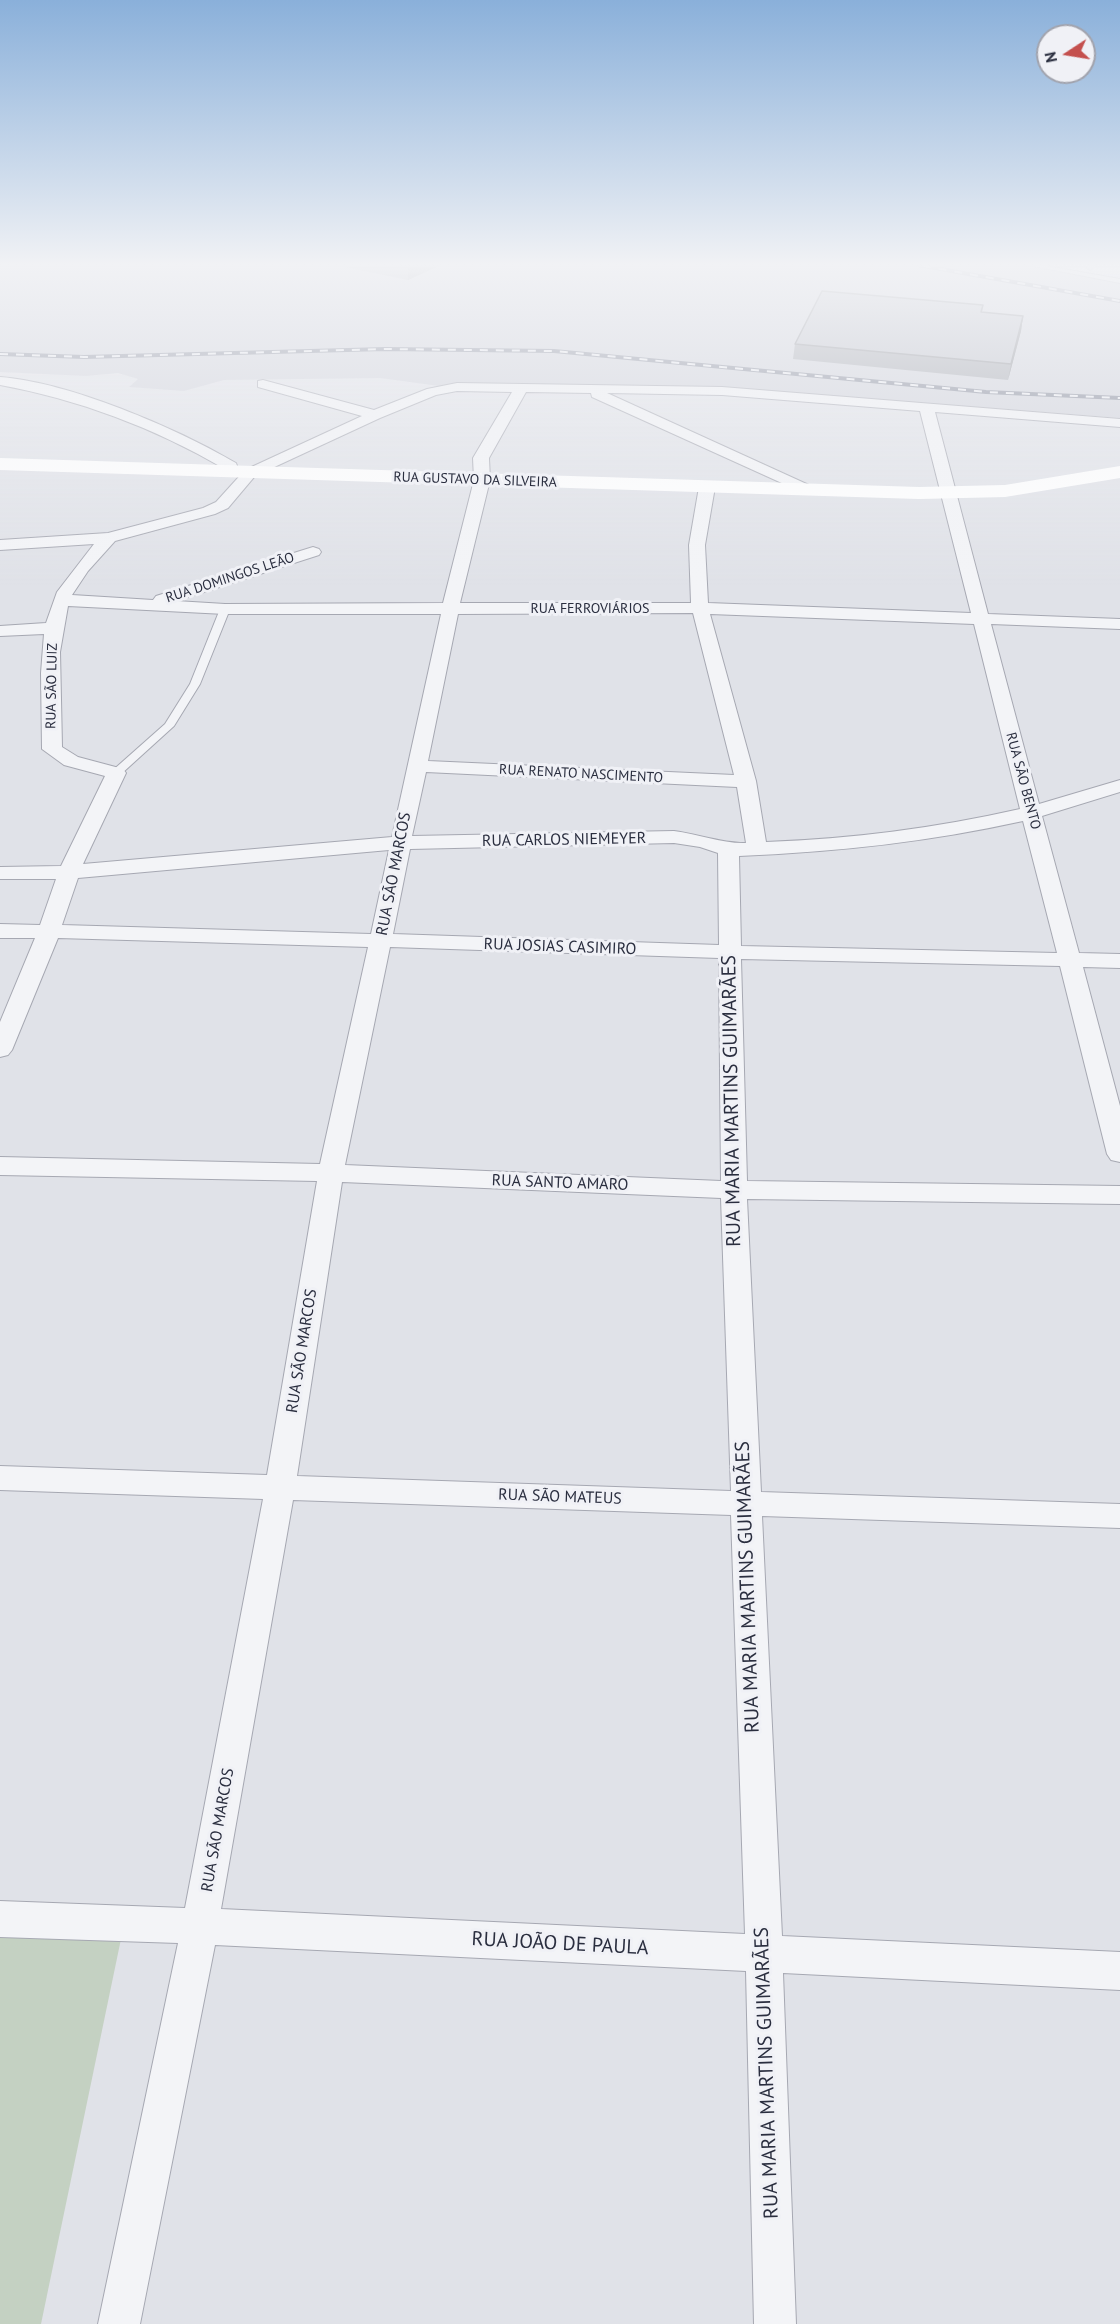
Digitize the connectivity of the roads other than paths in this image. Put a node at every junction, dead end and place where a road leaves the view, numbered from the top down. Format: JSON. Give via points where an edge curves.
{"nodes":[{"id":1,"x":1,"y":381,"type":"edge"},
{"id":2,"x":263,"y":384,"type":"dead end"},
{"id":3,"x":520,"y":390,"type":"junction"},
{"id":4,"x":589,"y":390,"type":"junction"},
{"id":5,"x":926,"y":407,"type":"junction"},
{"id":6,"x":375,"y":415,"type":"junction"},
{"id":7,"x":1120,"y":423,"type":"edge"},
{"id":8,"x":1120,"y":461,"type":"edge"},
{"id":9,"x":0,"y":464,"type":"edge"},
{"id":10,"x":240,"y":472,"type":"junction"},
{"id":11,"x":1120,"y":472,"type":"edge"},
{"id":12,"x":482,"y":480,"type":"junction"},
{"id":13,"x":707,"y":487,"type":"junction"},
{"id":14,"x":806,"y":489,"type":"junction"},
{"id":15,"x":950,"y":493,"type":"junction"},
{"id":16,"x":110,"y":538,"type":"junction"},
{"id":17,"x":0,"y":545,"type":"edge"},
{"id":18,"x":313,"y":552,"type":"dead end"},
{"id":19,"x":61,"y":600,"type":"junction"},
{"id":20,"x":147,"y":605,"type":"junction"},
{"id":21,"x":700,"y":608,"type":"junction"},
{"id":22,"x":225,"y":609,"type":"junction"},
{"id":23,"x":450,"y":609,"type":"junction"},
{"id":24,"x":979,"y":616,"type":"junction"},
{"id":25,"x":1120,"y":624,"type":"edge"},
{"id":26,"x":53,"y":628,"type":"junction"},
{"id":27,"x":0,"y":631,"type":"edge"},
{"id":28,"x":417,"y":766,"type":"junction"},
{"id":29,"x":116,"y":773,"type":"junction"},
{"id":30,"x":746,"y":782,"type":"junction"},
{"id":31,"x":1120,"y":786,"type":"edge"},
{"id":32,"x":1031,"y":813,"type":"junction"},
{"id":33,"x":399,"y":843,"type":"junction"},
{"id":34,"x":743,"y":849,"type":"junction"},
{"id":35,"x":69,"y":872,"type":"junction"},
{"id":36,"x":0,"y":873,"type":"edge"},
{"id":37,"x":0,"y":932,"type":"edge"},
{"id":38,"x":49,"y":932,"type":"junction"},
{"id":39,"x":381,"y":942,"type":"junction"},
{"id":40,"x":728,"y":952,"type":"junction"},
{"id":41,"x":1070,"y":960,"type":"junction"},
{"id":42,"x":1120,"y":961,"type":"edge"},
{"id":43,"x":0,"y":1050,"type":"edge"},
{"id":44,"x":1120,"y":1154,"type":"edge"},
{"id":45,"x":0,"y":1166,"type":"edge"},
{"id":46,"x":331,"y":1173,"type":"junction"},
{"id":47,"x":734,"y":1190,"type":"junction"},
{"id":48,"x":1120,"y":1195,"type":"edge"},
{"id":49,"x":0,"y":1478,"type":"edge"},
{"id":50,"x":280,"y":1488,"type":"junction"},
{"id":51,"x":744,"y":1502,"type":"junction"},
{"id":52,"x":1120,"y":1516,"type":"edge"},
{"id":53,"x":0,"y":1919,"type":"edge"},
{"id":54,"x":200,"y":1926,"type":"junction"},
{"id":55,"x":764,"y":1955,"type":"junction"},
{"id":56,"x":1120,"y":1971,"type":"edge"},
{"id":57,"x":118,"y":2324,"type":"edge"},
{"id":58,"x":775,"y":2324,"type":"edge"}],
"edges":[{"from":1,"to":10,"type":"street","via":[[60,393],[193,444]]},
{"from":2,"to":6,"type":"street"},
{"from":3,"to":4,"type":"street"},
{"from":3,"to":6,"type":"street","via":[[457,387],[432,392]]},
{"from":3,"to":12,"type":"street","name":"RUA SÃO MARCOS","via":[[482,458]]},
{"from":4,"to":5,"type":"street","via":[[722,391]]},
{"from":4,"to":14,"type":"street"},
{"from":5,"to":7,"type":"street"},
{"from":5,"to":15,"type":"street","name":"RUA SÃO BENTO"},
{"from":6,"to":10,"type":"street"},
{"from":8,"to":15,"type":"main road","name":"RUA GUSTAVO DA SILVEIRA"},
{"from":9,"to":10,"type":"main road","name":"RUA GUSTAVO DA SILVEIRA"},
{"from":10,"to":12,"type":"main road","name":"RUA GUSTAVO DA SILVEIRA"},
{"from":10,"to":16,"type":"street","via":[[230,497],[216,508]]},
{"from":11,"to":15,"type":"main road","name":"RUA GUSTAVO DA SILVEIRA","via":[[1005,491]]},
{"from":12,"to":13,"type":"main road","name":"RUA GUSTAVO DA SILVEIRA"},
{"from":12,"to":23,"type":"street","name":"RUA SÃO MARCOS"},
{"from":13,"to":14,"type":"main road","name":"RUA GUSTAVO DA SILVEIRA"},
{"from":13,"to":21,"type":"street","name":"RUA MARIA MARTINS GUIMARÃES","via":[[697,545]]},
{"from":14,"to":15,"type":"main road","name":"RUA GUSTAVO DA SILVEIRA"},
{"from":15,"to":24,"type":"street","name":"RUA SÃO BENTO"},
{"from":16,"to":17,"type":"street"},
{"from":16,"to":19,"type":"street","name":"RUA SÃO LUIZ"},
{"from":18,"to":20,"type":"street","name":"RUA DOMINGOS LEÃO"},
{"from":19,"to":20,"type":"street","name":"RUA FERROVIÁRIOS"},
{"from":19,"to":26,"type":"street","name":"RUA SÃO LUIZ"},
{"from":20,"to":22,"type":"street","name":"RUA FERROVIÁRIOS"},
{"from":21,"to":23,"type":"street","name":"RUA FERROVIÁRIOS"},
{"from":21,"to":24,"type":"street","name":"RUA FERROVIÁRIOS"},
{"from":21,"to":30,"type":"street","name":"RUA MARIA MARTINS GUIMARÃES"},
{"from":22,"to":23,"type":"street","name":"RUA FERROVIÁRIOS"},
{"from":22,"to":29,"type":"lane","via":[[195,684],[169,726]]},
{"from":23,"to":28,"type":"street","name":"RUA SÃO MARCOS"},
{"from":24,"to":25,"type":"street","name":"RUA FERROVIÁRIOS"},
{"from":24,"to":32,"type":"street","name":"RUA SÃO BENTO"},
{"from":26,"to":27,"type":"street"},
{"from":26,"to":29,"type":"street","name":"RUA SÃO LUIZ","via":[[52,749],[71,761]]},
{"from":28,"to":30,"type":"street","name":"RUA RENATO NASCIMENTO"},
{"from":28,"to":33,"type":"street","name":"RUA SÃO MARCOS"},
{"from":29,"to":35,"type":"street"},
{"from":30,"to":34,"type":"street","name":"RUA MARIA MARTINS GUIMARÃES"},
{"from":31,"to":32,"type":"street","name":"RUA CARLOS NIEMEYER"},
{"from":32,"to":34,"type":"street","name":"RUA CARLOS NIEMEYER","via":[[896,838],[827,846]]},
{"from":32,"to":41,"type":"street","name":"RUA SÃO BENTO"},
{"from":33,"to":34,"type":"street","name":"RUA CARLOS NIEMEYER","via":[[674,837]]},
{"from":33,"to":35,"type":"street","name":"RUA CARLOS NIEMEYER"},
{"from":33,"to":39,"type":"street","name":"RUA SÃO MARCOS"},
{"from":34,"to":40,"type":"street","name":"RUA MARIA MARTINS GUIMARÃES"},
{"from":35,"to":36,"type":"street","name":"RUA CARLOS NIEMEYER"},
{"from":35,"to":38,"type":"street"},
{"from":37,"to":38,"type":"street","name":"RUA JOSIAS CASIMIRO"},
{"from":38,"to":39,"type":"street","name":"RUA JOSIAS CASIMIRO"},
{"from":38,"to":43,"type":"street"},
{"from":39,"to":40,"type":"street","name":"RUA JOSIAS CASIMIRO"},
{"from":39,"to":46,"type":"street","name":"RUA SÃO MARCOS"},
{"from":40,"to":41,"type":"street","name":"RUA JOSIAS CASIMIRO"},
{"from":40,"to":47,"type":"street","name":"RUA MARIA MARTINS GUIMARÃES"},
{"from":41,"to":42,"type":"street","name":"RUA JOSIAS CASIMIRO"},
{"from":41,"to":44,"type":"street","name":"RUA SÃO BENTO"},
{"from":45,"to":46,"type":"street","name":"RUA SANTO AMARO"},
{"from":46,"to":47,"type":"street","name":"RUA SANTO AMARO"},
{"from":46,"to":50,"type":"street","name":"RUA SÃO MARCOS"},
{"from":47,"to":48,"type":"street","name":"RUA SANTO AMARO"},
{"from":47,"to":51,"type":"street","name":"RUA MARIA MARTINS GUIMARÃES"},
{"from":49,"to":50,"type":"street","name":"RUA SÃO MATEUS"},
{"from":50,"to":51,"type":"street","name":"RUA SÃO MATEUS"},
{"from":50,"to":54,"type":"street","name":"RUA SÃO MARCOS"},
{"from":51,"to":52,"type":"street","name":"RUA SÃO MATEUS"},
{"from":51,"to":55,"type":"street","name":"RUA MARIA MARTINS GUIMARÃES"},
{"from":53,"to":54,"type":"street","name":"RUA JOÃO DE PAULA"},
{"from":54,"to":55,"type":"street","name":"RUA JOÃO DE PAULA"},
{"from":54,"to":57,"type":"street","name":"RUA SÃO MARCOS"},
{"from":55,"to":56,"type":"street","name":"RUA JOÃO DE PAULA"},
{"from":55,"to":58,"type":"street","name":"RUA MARIA MARTINS GUIMARÃES"}]}
